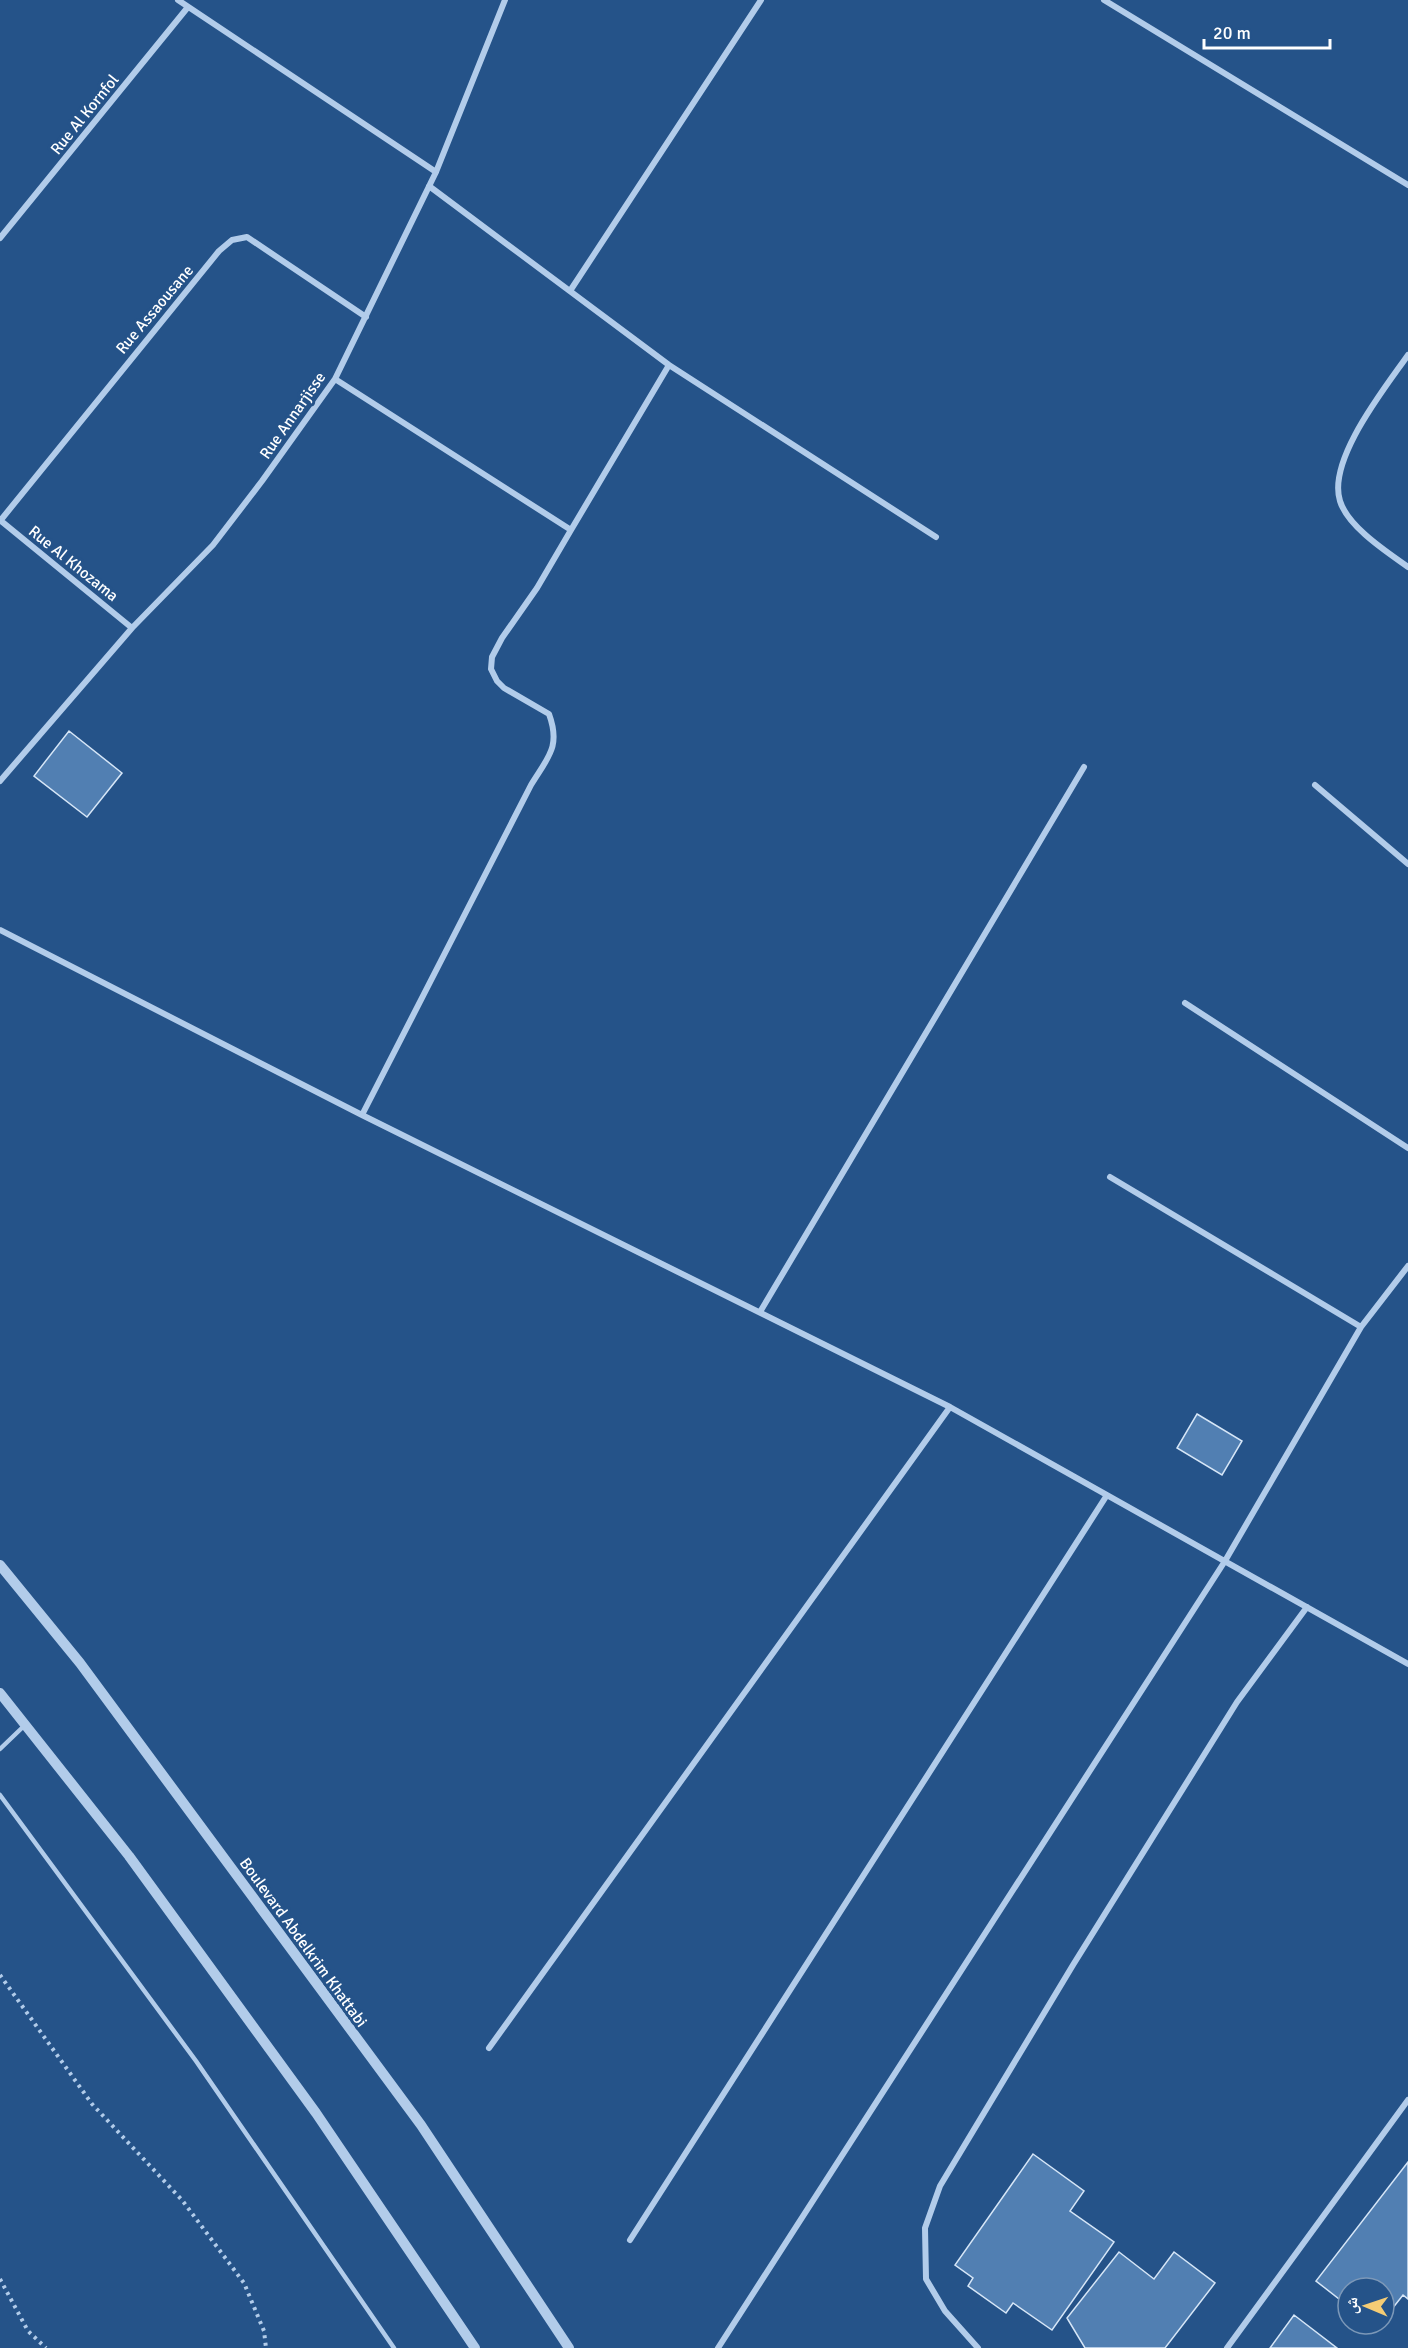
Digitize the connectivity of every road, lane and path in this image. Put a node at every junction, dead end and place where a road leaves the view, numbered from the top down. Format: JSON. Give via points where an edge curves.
{"nodes":[{"id":1,"x":178,"y":0,"type":"edge"},
{"id":2,"x":505,"y":0,"type":"edge"},
{"id":3,"x":761,"y":0,"type":"edge"},
{"id":4,"x":1104,"y":0,"type":"edge"},
{"id":5,"x":188,"y":7,"type":"junction"},
{"id":6,"x":436,"y":172,"type":"junction"},
{"id":7,"x":1408,"y":185,"type":"edge"},
{"id":8,"x":429,"y":186,"type":"junction"},
{"id":9,"x":0,"y":237,"type":"edge"},
{"id":10,"x":570,"y":291,"type":"junction"},
{"id":11,"x":366,"y":317,"type":"junction"},
{"id":12,"x":1408,"y":355,"type":"edge"},
{"id":13,"x":669,"y":365,"type":"junction"},
{"id":14,"x":335,"y":379,"type":"junction"},
{"id":15,"x":0,"y":520,"type":"edge"},
{"id":16,"x":571,"y":530,"type":"junction"},
{"id":17,"x":936,"y":537,"type":"dead end"},
{"id":18,"x":1408,"y":567,"type":"edge"},
{"id":19,"x":132,"y":628,"type":"junction"},
{"id":20,"x":1084,"y":767,"type":"dead end"},
{"id":21,"x":0,"y":781,"type":"edge"},
{"id":22,"x":1315,"y":785,"type":"dead end"},
{"id":23,"x":1408,"y":864,"type":"edge"},
{"id":24,"x":0,"y":930,"type":"edge"},
{"id":25,"x":1185,"y":1003,"type":"dead end"},
{"id":26,"x":362,"y":1115,"type":"junction"},
{"id":27,"x":1408,"y":1148,"type":"edge"},
{"id":28,"x":1110,"y":1177,"type":"dead end"},
{"id":29,"x":1407,"y":1268,"type":"edge"},
{"id":30,"x":759,"y":1312,"type":"junction"},
{"id":31,"x":1361,"y":1327,"type":"junction"},
{"id":32,"x":950,"y":1407,"type":"junction"},
{"id":33,"x":1107,"y":1495,"type":"junction"},
{"id":34,"x":1225,"y":1561,"type":"junction"},
{"id":35,"x":0,"y":1565,"type":"edge"},
{"id":36,"x":1307,"y":1607,"type":"junction"},
{"id":37,"x":1408,"y":1664,"type":"edge"},
{"id":38,"x":0,"y":1694,"type":"edge"},
{"id":39,"x":25,"y":1725,"type":"junction"},
{"id":40,"x":0,"y":1749,"type":"edge"},
{"id":41,"x":0,"y":1795,"type":"edge"},
{"id":42,"x":0,"y":1975,"type":"edge"},
{"id":43,"x":489,"y":2048,"type":"dead end"},
{"id":44,"x":1408,"y":2100,"type":"edge"},
{"id":45,"x":630,"y":2240,"type":"dead end"},
{"id":46,"x":0,"y":2279,"type":"edge"},
{"id":47,"x":975,"y":2346,"type":"edge"},
{"id":48,"x":46,"y":2348,"type":"edge"},
{"id":49,"x":266,"y":2348,"type":"edge"},
{"id":50,"x":394,"y":2348,"type":"edge"},
{"id":51,"x":475,"y":2348,"type":"edge"},
{"id":52,"x":569,"y":2348,"type":"edge"},
{"id":53,"x":718,"y":2348,"type":"edge"},
{"id":54,"x":1227,"y":2348,"type":"edge"}],
"edges":[{"from":1,"to":5,"type":"street"},
{"from":2,"to":6,"type":"street","name":"Rue Annarjisse"},
{"from":3,"to":10,"type":"street"},
{"from":4,"to":7,"type":"street"},
{"from":5,"to":6,"type":"street"},
{"from":5,"to":9,"type":"street","name":"Rue Al Kornfol"},
{"from":6,"to":8,"type":"street","name":"Rue Annarjisse"},
{"from":8,"to":10,"type":"street"},
{"from":8,"to":11,"type":"street","name":"Rue Annarjisse"},
{"from":10,"to":13,"type":"street"},
{"from":11,"to":14,"type":"street","name":"Rue Annarjisse"},
{"from":11,"to":15,"type":"street","name":"Rue Assaousane","via":[[247,237],[232,240]]},
{"from":12,"to":18,"type":"street","via":[[1348,447],[1338,487],[1340,501],[1350,518],[1376,544]]},
{"from":13,"to":16,"type":"street"},
{"from":13,"to":17,"type":"street"},
{"from":14,"to":16,"type":"street"},
{"from":14,"to":19,"type":"street","name":"Rue Annarjisse","via":[[213,545]]},
{"from":15,"to":19,"type":"street","name":"Rue Al Khozama"},
{"from":16,"to":26,"type":"street","via":[[492,657],[491,669],[504,688],[549,714],[555,730],[552,749]]},
{"from":19,"to":21,"type":"street","name":"Rue Annarjisse"},
{"from":20,"to":30,"type":"street"},
{"from":22,"to":23,"type":"street"},
{"from":24,"to":26,"type":"street"},
{"from":25,"to":27,"type":"street"},
{"from":26,"to":30,"type":"street"},
{"from":28,"to":31,"type":"street"},
{"from":29,"to":31,"type":"street"},
{"from":30,"to":32,"type":"street"},
{"from":31,"to":34,"type":"street"},
{"from":32,"to":33,"type":"street"},
{"from":32,"to":43,"type":"street"},
{"from":33,"to":34,"type":"street"},
{"from":33,"to":45,"type":"street"},
{"from":34,"to":36,"type":"street"},
{"from":34,"to":53,"type":"street"},
{"from":35,"to":52,"type":"street","name":"Boulevard Abdelkrim Khattabi","via":[[80,1663],[421,2125]]},
{"from":36,"to":37,"type":"street"},
{"from":36,"to":47,"type":"street","via":[[1237,1702],[940,2186],[924,2228],[926,2279],[945,2311]]},
{"from":38,"to":39,"type":"street"},
{"from":39,"to":40,"type":"lane"},
{"from":39,"to":51,"type":"street","via":[[129,1856],[316,2112]]},
{"from":41,"to":50,"type":"lane","via":[[196,2061]]},
{"from":42,"to":49,"type":"path","via":[[92,2103],[182,2200],[244,2283],[264,2331]]},
{"from":44,"to":54,"type":"street"},
{"from":46,"to":48,"type":"path","via":[[28,2331]]}]}
